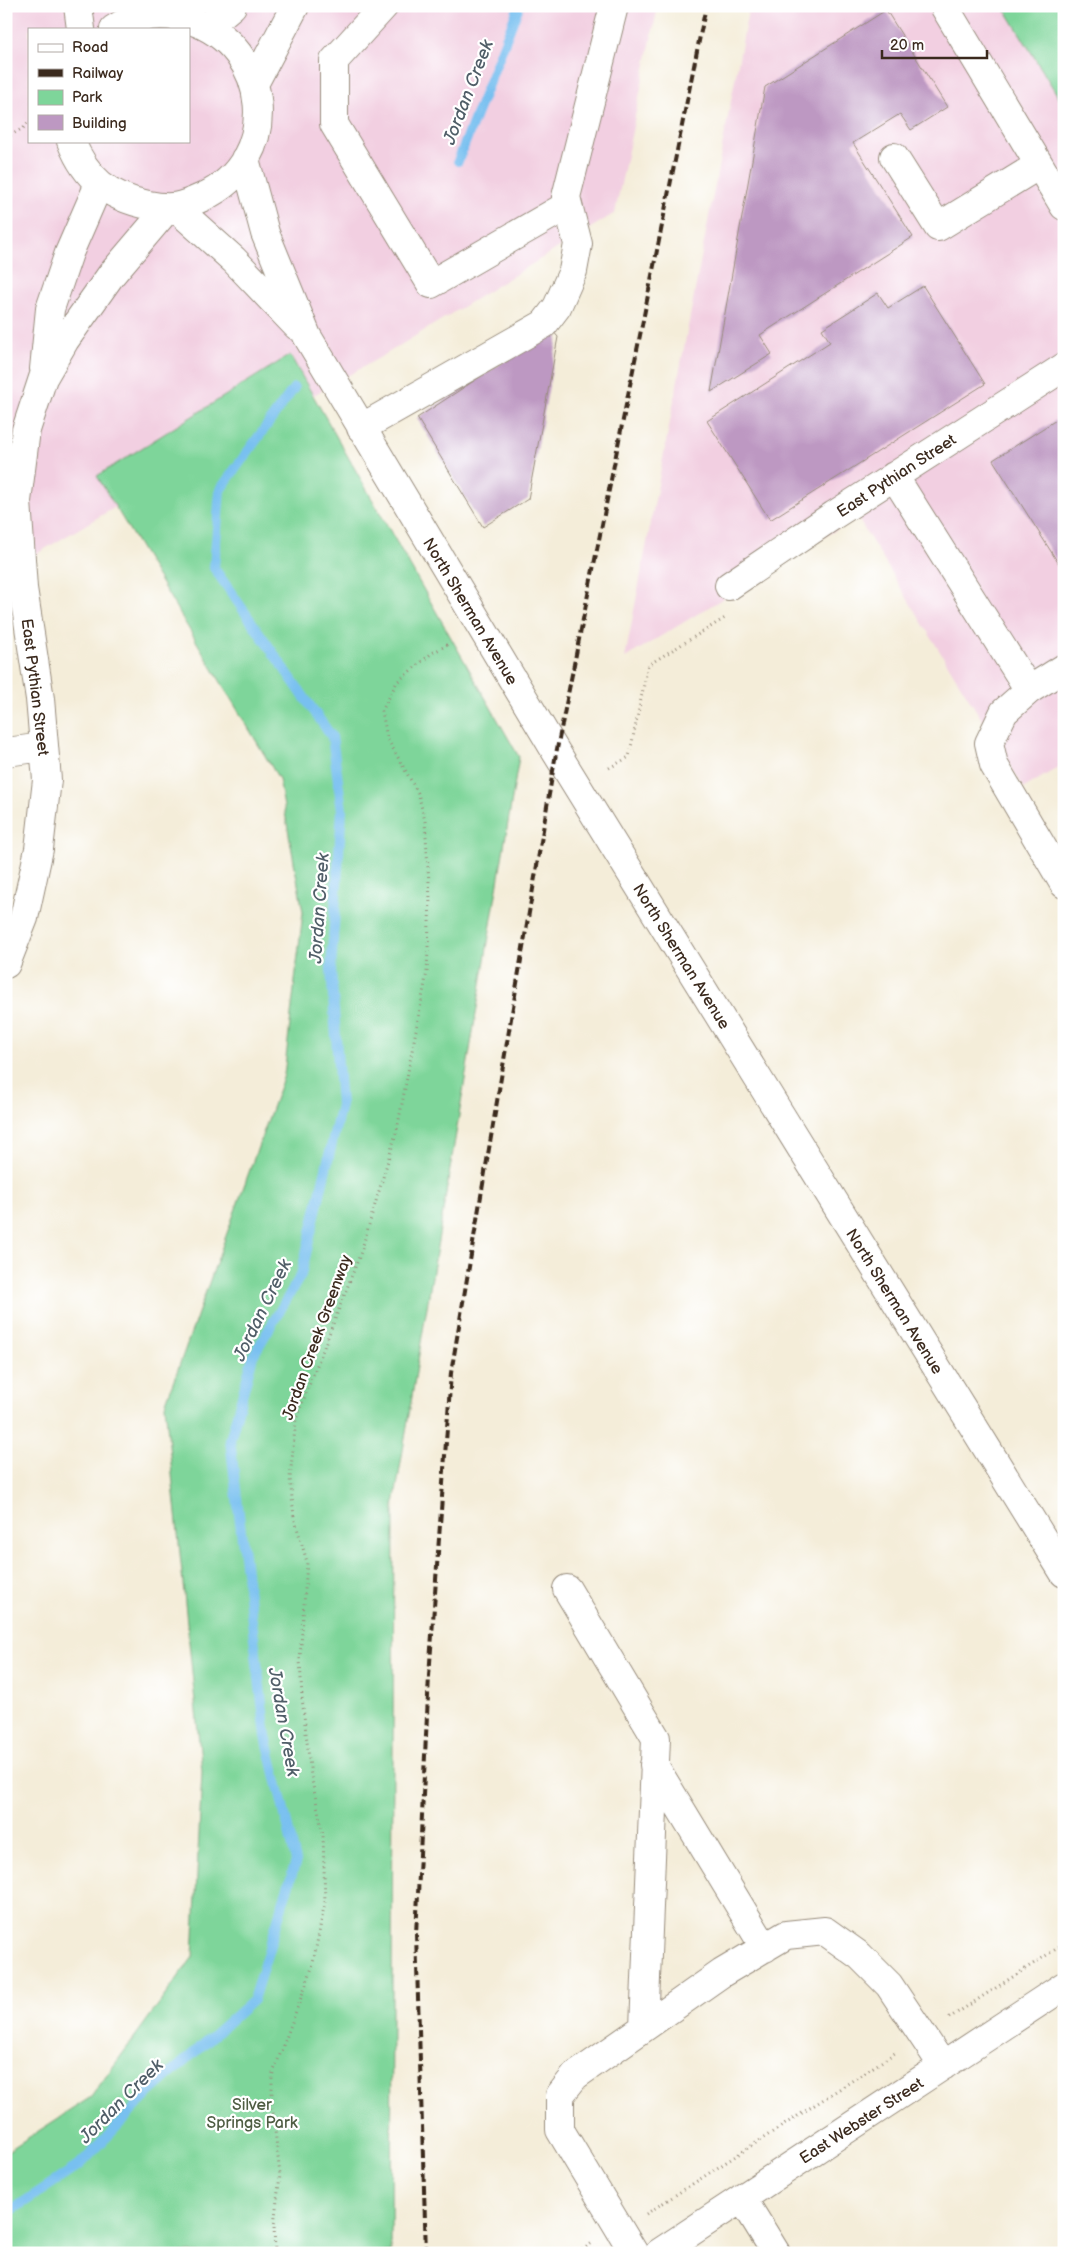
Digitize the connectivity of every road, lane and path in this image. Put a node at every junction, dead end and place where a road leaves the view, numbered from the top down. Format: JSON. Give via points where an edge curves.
{"nodes":[{"id":1,"x":78,"y":6,"type":"edge"},
{"id":2,"x":232,"y":6,"type":"edge"},
{"id":3,"x":295,"y":6,"type":"edge"},
{"id":4,"x":384,"y":6,"type":"edge"},
{"id":5,"x":614,"y":6,"type":"edge"},
{"id":6,"x":944,"y":6,"type":"edge"},
{"id":7,"x":147,"y":11,"type":"edge"},
{"id":8,"x":208,"y":26,"type":"junction"},
{"id":9,"x":80,"y":28,"type":"edge"},
{"id":10,"x":115,"y":28,"type":"edge"},
{"id":11,"x":254,"y":84,"type":"junction"},
{"id":12,"x":27,"y":128,"type":"edge"},
{"id":13,"x":6,"y":138,"type":"edge"},
{"id":14,"x":72,"y":142,"type":"edge"},
{"id":15,"x":894,"y":157,"type":"dead end"},
{"id":16,"x":245,"y":159,"type":"junction"},
{"id":17,"x":1040,"y":165,"type":"junction"},
{"id":18,"x":99,"y":184,"type":"junction"},
{"id":19,"x":568,"y":205,"type":"junction"},
{"id":20,"x":1064,"y":206,"type":"edge"},
{"id":21,"x":172,"y":209,"type":"junction"},
{"id":22,"x":307,"y":336,"type":"junction"},
{"id":23,"x":1064,"y":367,"type":"edge"},
{"id":24,"x":43,"y":378,"type":"junction"},
{"id":25,"x":361,"y":428,"type":"junction"},
{"id":26,"x":894,"y":476,"type":"junction"},
{"id":27,"x":729,"y":586,"type":"dead end"},
{"id":28,"x":733,"y":613,"type":"dead end"},
{"id":29,"x":449,"y":644,"type":"dead end"},
{"id":30,"x":1064,"y":668,"type":"edge"},
{"id":31,"x":1029,"y":690,"type":"junction"},
{"id":32,"x":44,"y":748,"type":"junction"},
{"id":33,"x":6,"y":752,"type":"edge"},
{"id":34,"x":609,"y":768,"type":"dead end"},
{"id":35,"x":1064,"y":884,"type":"edge"},
{"id":36,"x":6,"y":964,"type":"edge"},
{"id":37,"x":1064,"y":1573,"type":"edge"},
{"id":38,"x":567,"y":1590,"type":"dead end"},
{"id":39,"x":654,"y":1765,"type":"junction"},
{"id":40,"x":1064,"y":1944,"type":"edge"},
{"id":41,"x":765,"y":1948,"type":"junction"},
{"id":42,"x":1064,"y":1986,"type":"edge"},
{"id":43,"x":644,"y":2027,"type":"junction"},
{"id":44,"x":924,"y":2034,"type":"junction"},
{"id":45,"x":943,"y":2066,"type":"junction"},
{"id":46,"x":742,"y":2198,"type":"junction"},
{"id":47,"x":642,"y":2217,"type":"dead end"},
{"id":48,"x":275,"y":2253,"type":"edge"},
{"id":49,"x":634,"y":2253,"type":"edge"},
{"id":50,"x":659,"y":2253,"type":"edge"},
{"id":51,"x":776,"y":2253,"type":"edge"}],
"edges":[{"from":1,"to":9,"type":"street"},
{"from":2,"to":8,"type":"street"},
{"from":3,"to":11,"type":"street"},
{"from":4,"to":19,"type":"street","via":[[334,61],[334,124],[430,284]]},
{"from":5,"to":19,"type":"street","via":[[566,197]]},
{"from":6,"to":17,"type":"street"},
{"from":7,"to":8,"type":"street","via":[[180,16]]},
{"from":7,"to":10,"type":"street"},
{"from":8,"to":11,"type":"street","via":[[232,44],[250,71]]},
{"from":11,"to":16,"type":"street","via":[[259,104],[255,137]]},
{"from":12,"to":13,"type":"path"},
{"from":14,"to":18,"type":"street","via":[[78,160]]},
{"from":15,"to":17,"type":"street","via":[[938,227]]},
{"from":16,"to":21,"type":"street","via":[[217,190]]},
{"from":16,"to":22,"type":"street","name":"North Sherman Avenue","via":[[265,233]]},
{"from":17,"to":20,"type":"street"},
{"from":18,"to":21,"type":"street","via":[[126,200]]},
{"from":18,"to":24,"type":"street","name":"East Pythian Street","via":[[69,253],[50,309]]},
{"from":19,"to":25,"type":"street","via":[[578,244],[573,271],[557,308],[544,324]]},
{"from":21,"to":22,"type":"street","name":"North Sherman Avenue","via":[[234,260]]},
{"from":21,"to":24,"type":"street","name":"East Pythian Street","via":[[111,275],[65,340]]},
{"from":22,"to":25,"type":"street","name":"North Sherman Avenue"},
{"from":23,"to":26,"type":"street","name":"East Pythian Street"},
{"from":24,"to":32,"type":"street","name":"East Pythian Street","via":[[26,430],[17,501]]},
{"from":25,"to":37,"type":"street","name":"North Sherman Avenue","via":[[556,752]]},
{"from":26,"to":27,"type":"street","name":"East Pythian Street"},
{"from":26,"to":31,"type":"street"},
{"from":28,"to":34,"type":"path","via":[[648,665],[629,757]]},
{"from":29,"to":48,"type":"path","name":"Jordan Creek Greenway","via":[[432,653],[397,682],[382,711],[387,738],[418,792],[425,821],[430,898],[427,972],[397,1130],[361,1252],[296,1419],[290,1478],[294,1517],[307,1562],[300,1659],[302,1698],[323,1834],[325,1902],[312,1968],[272,2076],[280,2175],[274,2225]]},
{"from":30,"to":31,"type":"street"},
{"from":31,"to":35,"type":"street","via":[[1004,712],[989,743],[994,765]]},
{"from":32,"to":33,"type":"street"},
{"from":32,"to":36,"type":"street","name":"East Pythian Street","via":[[47,780],[39,849],[24,918]]},
{"from":38,"to":39,"type":"street","via":[[656,1738]]},
{"from":39,"to":41,"type":"street"},
{"from":39,"to":43,"type":"street"},
{"from":40,"to":44,"type":"path"},
{"from":41,"to":43,"type":"street","via":[[722,1973]]},
{"from":41,"to":44,"type":"street","via":[[786,1935],[825,1931],[860,1956],[889,1985]]},
{"from":42,"to":45,"type":"street","name":"East Webster Street"},
{"from":43,"to":49,"type":"street","via":[[575,2076],[560,2095],[560,2130]]},
{"from":44,"to":45,"type":"street"},
{"from":44,"to":47,"type":"path"},
{"from":45,"to":46,"type":"street","name":"East Webster Street"},
{"from":46,"to":50,"type":"street","name":"East Webster Street"},
{"from":46,"to":51,"type":"street"}]}
